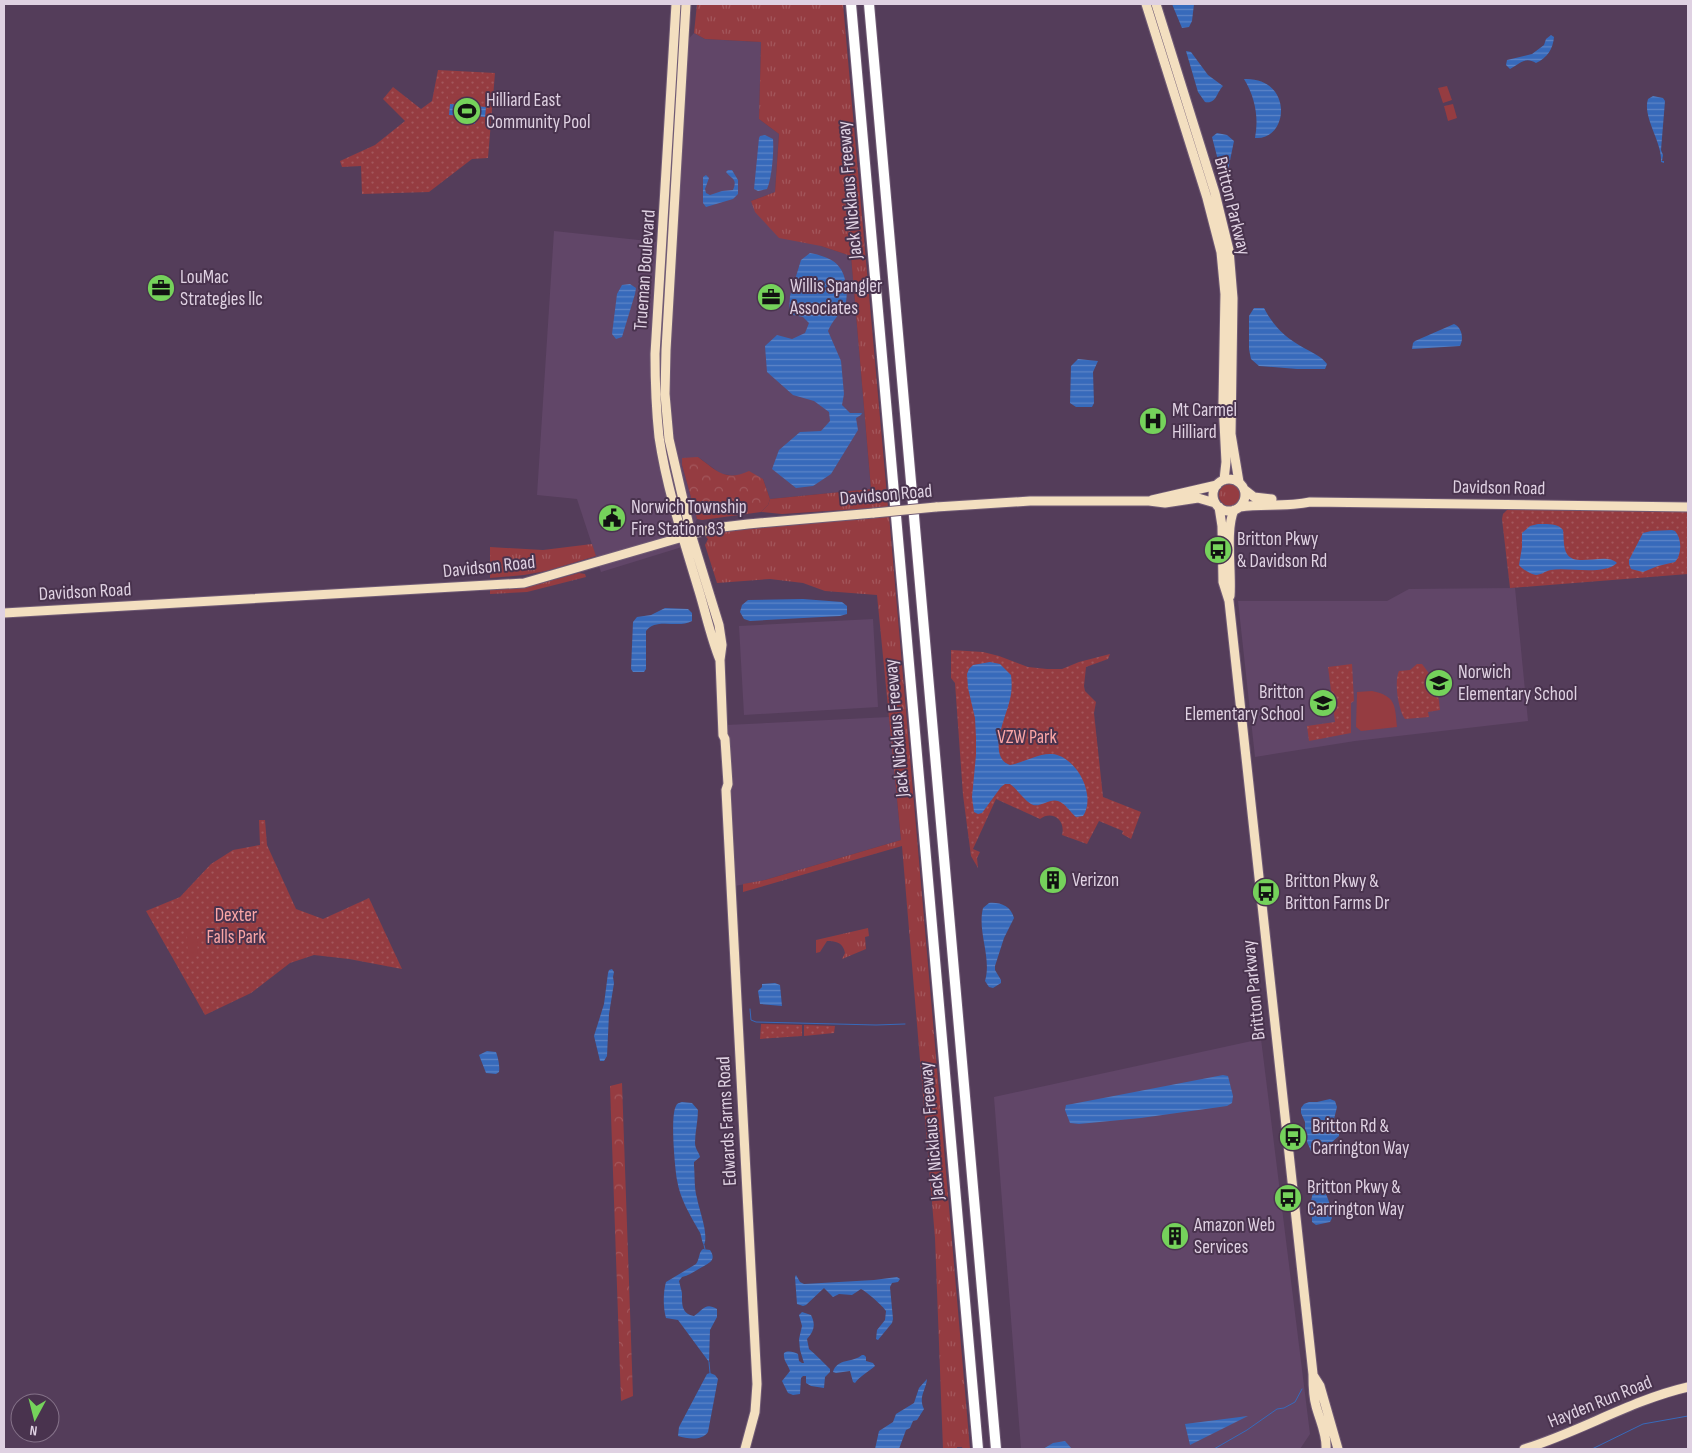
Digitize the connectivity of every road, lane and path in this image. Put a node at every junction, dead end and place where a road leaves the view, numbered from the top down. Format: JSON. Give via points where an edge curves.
{"nodes":[{"id":1,"x":676,"y":4,"type":"edge"},
{"id":2,"x":686,"y":4,"type":"edge"},
{"id":3,"x":851,"y":4,"type":"edge"},
{"id":4,"x":869,"y":4,"type":"edge"},
{"id":5,"x":1146,"y":4,"type":"edge"},
{"id":6,"x":1156,"y":4,"type":"edge"},
{"id":7,"x":1220,"y":482,"type":"junction"},
{"id":8,"x":1239,"y":482,"type":"junction"},
{"id":9,"x":1245,"y":490,"type":"junction"},
{"id":10,"x":1149,"y":500,"type":"junction"},
{"id":11,"x":1310,"y":502,"type":"junction"},
{"id":12,"x":1217,"y":505,"type":"junction"},
{"id":13,"x":1688,"y":507,"type":"edge"},
{"id":14,"x":1237,"y":509,"type":"junction"},
{"id":15,"x":686,"y":535,"type":"junction"},
{"id":16,"x":1229,"y":601,"type":"junction"},
{"id":17,"x":4,"y":613,"type":"edge"},
{"id":18,"x":1313,"y":1374,"type":"junction"},
{"id":19,"x":1688,"y":1386,"type":"edge"},
{"id":20,"x":745,"y":1449,"type":"edge"},
{"id":21,"x":978,"y":1449,"type":"edge"},
{"id":22,"x":996,"y":1449,"type":"edge"},
{"id":23,"x":1326,"y":1449,"type":"edge"},
{"id":24,"x":1338,"y":1449,"type":"edge"},
{"id":25,"x":1524,"y":1449,"type":"edge"}],
"edges":[{"from":1,"to":15,"type":"main road","name":"Trueman Boulevard","via":[[656,386],[661,446]]},
{"from":2,"to":15,"type":"main road","name":"Trueman Boulevard","via":[[665,394],[669,439]]},
{"from":3,"to":21,"type":"highway","name":"Jack Nicklaus Freeway"},
{"from":4,"to":22,"type":"highway","name":"Jack Nicklaus Freeway"},
{"from":5,"to":7,"type":"main road","name":"Britton Parkway","via":[[1221,252],[1226,294],[1223,413],[1226,462]]},
{"from":6,"to":8,"type":"main road","name":"Britton Parkway","via":[[1215,193],[1229,250],[1233,298],[1232,434]]},
{"from":7,"to":8,"type":"main road","via":[[1229,479]]},
{"from":7,"to":10,"type":"main road","name":"Davidson Road"},
{"from":7,"to":12,"type":"main road","via":[[1213,495]]},
{"from":8,"to":9,"type":"main road"},
{"from":9,"to":11,"type":"main road","name":"Davidson Road","via":[[1259,498]]},
{"from":9,"to":14,"type":"main road","via":[[1245,500]]},
{"from":10,"to":12,"type":"main road","name":"Davidson Road","via":[[1165,503],[1198,498]]},
{"from":10,"to":15,"type":"main road","name":"Davidson Road","bridge":true,"via":[[1030,501],[936,507],[748,524]]},
{"from":11,"to":13,"type":"main road","name":"Davidson Road"},
{"from":11,"to":14,"type":"main road","name":"Davidson Road"},
{"from":12,"to":14,"type":"main road","via":[[1229,511]]},
{"from":12,"to":16,"type":"main road","name":"Britton Parkway","via":[[1222,526],[1223,582]]},
{"from":14,"to":16,"type":"main road","name":"Britton Parkway","via":[[1229,531]]},
{"from":15,"to":17,"type":"main road","name":"Davidson Road","via":[[524,583]]},
{"from":15,"to":20,"type":"main road","name":"Edwards Farms Road","via":[[719,625],[722,645],[722,784],[726,790],[757,1384],[755,1412]]},
{"from":16,"to":18,"type":"main road","name":"Britton Parkway"},
{"from":18,"to":23,"type":"main road","name":"Britton Parkway","via":[[1312,1388],[1326,1436]]},
{"from":18,"to":24,"type":"main road","name":"Britton Parkway","via":[[1320,1386]]},
{"from":19,"to":25,"type":"main road","name":"Hayden Run Road","via":[[1636,1403]]}]}
